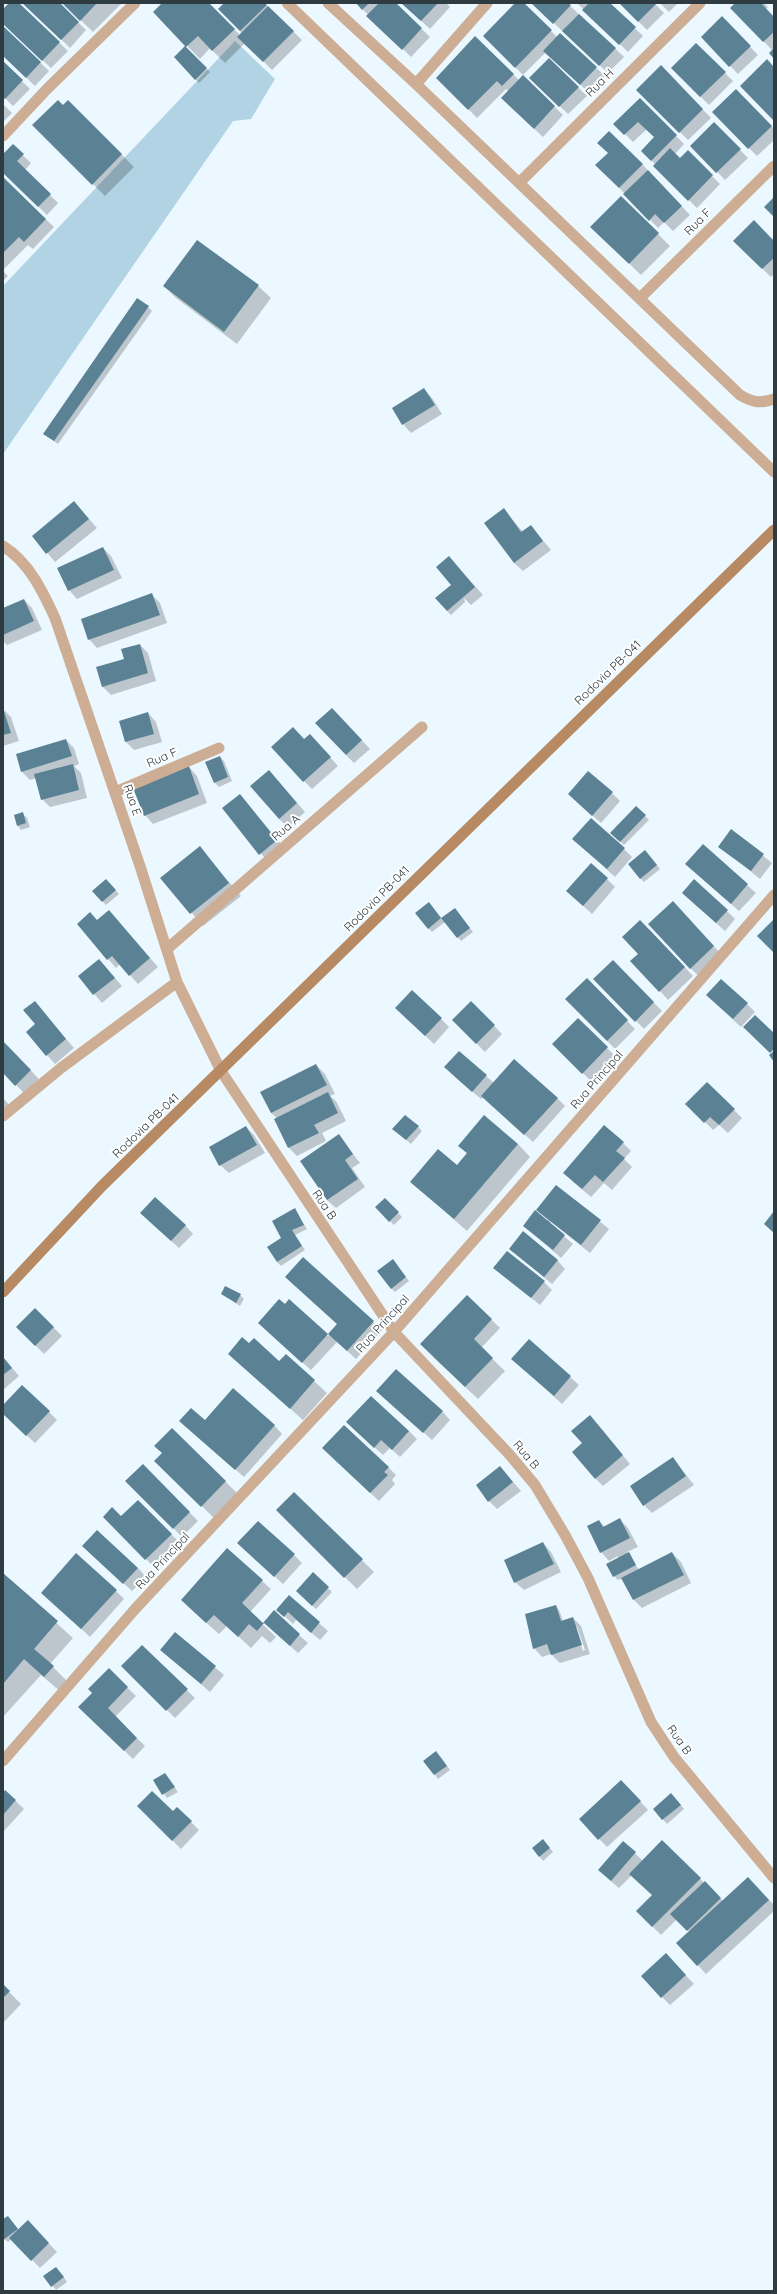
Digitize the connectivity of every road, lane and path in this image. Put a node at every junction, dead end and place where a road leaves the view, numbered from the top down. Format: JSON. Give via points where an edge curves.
{"nodes":[{"id":1,"x":135,"y":3,"type":"edge"},
{"id":2,"x":287,"y":3,"type":"edge"},
{"id":3,"x":328,"y":3,"type":"edge"},
{"id":4,"x":487,"y":3,"type":"edge"},
{"id":5,"x":700,"y":3,"type":"edge"},
{"id":6,"x":416,"y":84,"type":"junction"},
{"id":7,"x":3,"y":136,"type":"edge"},
{"id":8,"x":774,"y":166,"type":"edge"},
{"id":9,"x":520,"y":182,"type":"junction"},
{"id":10,"x":640,"y":298,"type":"junction"},
{"id":11,"x":774,"y":399,"type":"edge"},
{"id":12,"x":772,"y":466,"type":"edge"},
{"id":13,"x":774,"y":530,"type":"edge"},
{"id":14,"x":3,"y":546,"type":"edge"},
{"id":15,"x":422,"y":727,"type":"dead end"},
{"id":16,"x":219,"y":748,"type":"dead end"},
{"id":17,"x":116,"y":792,"type":"junction"},
{"id":18,"x":774,"y":895,"type":"edge"},
{"id":19,"x":167,"y":949,"type":"junction"},
{"id":20,"x":177,"y":982,"type":"junction"},
{"id":21,"x":221,"y":1071,"type":"junction"},
{"id":22,"x":3,"y":1116,"type":"edge"},
{"id":23,"x":3,"y":1292,"type":"edge"},
{"id":24,"x":394,"y":1332,"type":"junction"},
{"id":25,"x":3,"y":1762,"type":"edge"},
{"id":26,"x":774,"y":1878,"type":"edge"}],
"edges":[{"from":1,"to":7,"type":"street"},
{"from":2,"to":12,"type":"street"},
{"from":3,"to":6,"type":"street"},
{"from":4,"to":6,"type":"street"},
{"from":5,"to":9,"type":"street","name":"Rua H"},
{"from":6,"to":9,"type":"street"},
{"from":8,"to":10,"type":"street","name":"Rua F"},
{"from":9,"to":10,"type":"street"},
{"from":10,"to":11,"type":"street","via":[[740,395],[757,403]]},
{"from":13,"to":21,"type":"main road","name":"Rodovia PB-041"},
{"from":14,"to":17,"type":"street","name":"Rua E","via":[[27,568],[43,591],[55,618]]},
{"from":15,"to":19,"type":"street","name":"Rua A"},
{"from":16,"to":17,"type":"street","name":"Rua F"},
{"from":17,"to":19,"type":"street","name":"Rua E"},
{"from":18,"to":24,"type":"street","name":"Rua Principal"},
{"from":19,"to":20,"type":"street","name":"Rua E"},
{"from":20,"to":21,"type":"street","name":"Rua E"},
{"from":20,"to":22,"type":"street","via":[[61,1068]]},
{"from":21,"to":23,"type":"main road","name":"Rodovia PB-041","via":[[102,1186]]},
{"from":21,"to":24,"type":"street","name":"Rua B"},
{"from":24,"to":25,"type":"street","name":"Rua Principal","via":[[136,1608]]},
{"from":24,"to":26,"type":"street","name":"Rua B","via":[[535,1485],[588,1578],[651,1722],[674,1757]]}]}
